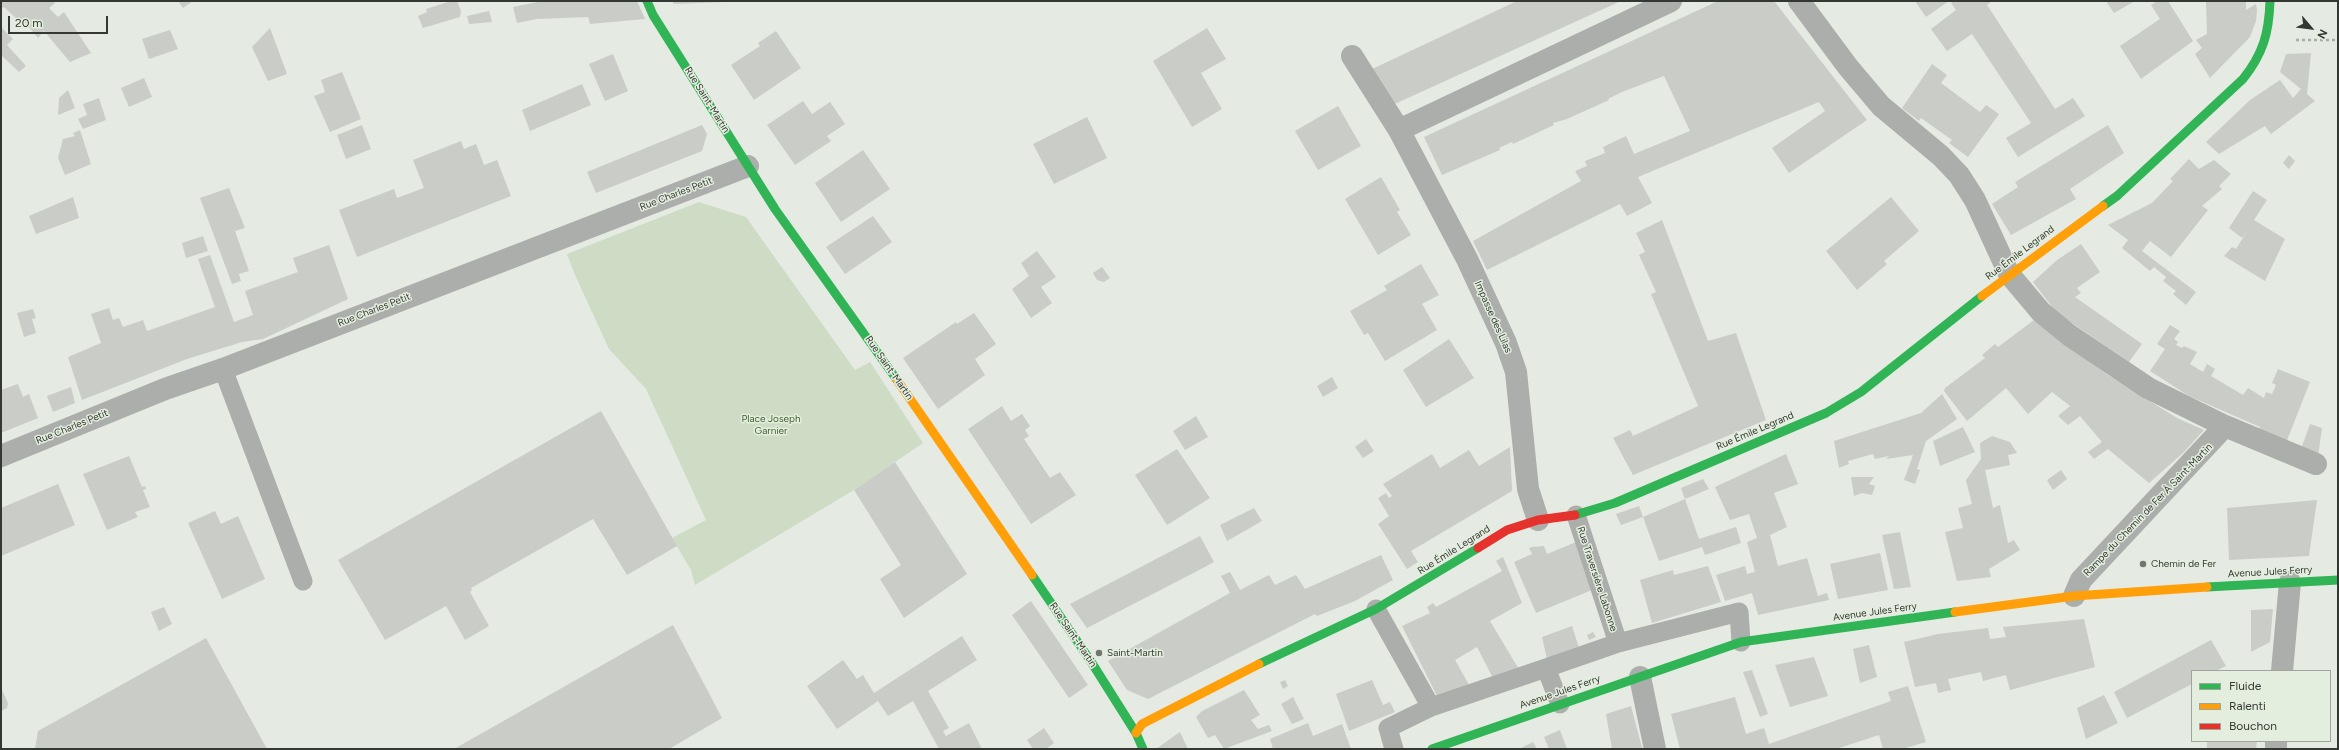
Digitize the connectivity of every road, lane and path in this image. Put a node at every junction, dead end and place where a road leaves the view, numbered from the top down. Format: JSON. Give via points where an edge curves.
{"nodes":[{"id":1,"x":647,"y":1,"type":"edge"},
{"id":2,"x":1671,"y":1,"type":"edge"},
{"id":3,"x":1799,"y":1,"type":"edge"},
{"id":4,"x":2270,"y":1,"type":"edge"},
{"id":5,"x":2338,"y":40,"type":"edge"},
{"id":6,"x":2268,"y":41,"type":"junction"},
{"id":7,"x":1352,"y":56,"type":"dead end"},
{"id":8,"x":1399,"y":130,"type":"junction"},
{"id":9,"x":748,"y":166,"type":"junction"},
{"id":10,"x":2009,"y":274,"type":"junction"},
{"id":11,"x":223,"y":368,"type":"junction"},
{"id":12,"x":2226,"y":426,"type":"junction"},
{"id":13,"x":1,"y":456,"type":"edge"},
{"id":14,"x":2316,"y":464,"type":"dead end"},
{"id":15,"x":1576,"y":515,"type":"junction"},
{"id":16,"x":1538,"y":520,"type":"junction"},
{"id":17,"x":2338,"y":580,"type":"edge"},
{"id":18,"x":304,"y":581,"type":"dead end"},
{"id":19,"x":2297,"y":582,"type":"junction"},
{"id":20,"x":2074,"y":596,"type":"junction"},
{"id":21,"x":1376,"y":609,"type":"junction"},
{"id":22,"x":1741,"y":642,"type":"junction"},
{"id":23,"x":1618,"y":643,"type":"junction"},
{"id":24,"x":1546,"y":668,"type":"junction"},
{"id":25,"x":2282,"y":670,"type":"edge"},
{"id":26,"x":1640,"y":677,"type":"junction"},
{"id":27,"x":1560,"y":704,"type":"junction"},
{"id":28,"x":1431,"y":707,"type":"junction"},
{"id":29,"x":1137,"y":744,"type":"edge"},
{"id":30,"x":1455,"y":746,"type":"edge"},
{"id":31,"x":1394,"y":749,"type":"edge"},
{"id":32,"x":1432,"y":749,"type":"edge"},
{"id":33,"x":1655,"y":749,"type":"edge"}],
"edges":[{"from":1,"to":9,"type":"street","name":"Rue Saint-Martin"},
{"from":2,"to":8,"type":"street"},
{"from":3,"to":10,"type":"street","via":[[1848,68],[1881,106],[1941,156],[1959,175],[1975,200]]},
{"from":4,"to":6,"type":"street","name":"Rue Émile Legrand"},
{"from":5,"to":6,"type":"path"},
{"from":6,"to":10,"type":"street","name":"Rue Émile Legrand","via":[[2260,58],[2243,79],[2117,196]]},
{"from":7,"to":8,"type":"street","name":"Impasse des Lilas"},
{"from":8,"to":16,"type":"street","name":"Impasse des Lilas","via":[[1467,259],[1506,343],[1516,372],[1528,489]]},
{"from":9,"to":11,"type":"street","name":"Rue Charles Petit"},
{"from":9,"to":29,"type":"street","name":"Rue Saint-Martin","via":[[1086,654]]},
{"from":10,"to":12,"type":"street","via":[[2040,312],[2069,335],[2148,388]]},
{"from":10,"to":15,"type":"street","name":"Rue Émile Legrand","via":[[1861,392],[1826,413],[1615,503]]},
{"from":11,"to":13,"type":"street","name":"Rue Charles Petit"},
{"from":11,"to":18,"type":"lane"},
{"from":12,"to":14,"type":"street"},
{"from":12,"to":20,"type":"street","name":"Rampe du Chemin de Fer À Saint-Martin","via":[[2081,580]]},
{"from":15,"to":16,"type":"street","name":"Rue Émile Legrand"},
{"from":15,"to":23,"type":"lane","name":"Rue Traversière Labonne"},
{"from":16,"to":21,"type":"street","name":"Rue Émile Legrand","via":[[1507,530]]},
{"from":17,"to":19,"type":"street","name":"Avenue Jules Ferry"},
{"from":19,"to":20,"type":"street","name":"Avenue Jules Ferry"},
{"from":19,"to":25,"type":"street"},
{"from":20,"to":22,"type":"street","name":"Avenue Jules Ferry"},
{"from":21,"to":28,"type":"lane"},
{"from":21,"to":29,"type":"street","name":"Rue Émile Legrand","via":[[1229,678],[1142,724]]},
{"from":22,"to":23,"type":"lane","via":[[1739,612]]},
{"from":22,"to":26,"type":"street","name":"Avenue Jules Ferry"},
{"from":23,"to":24,"type":"lane"},
{"from":24,"to":27,"type":"lane"},
{"from":24,"to":28,"type":"lane"},
{"from":26,"to":27,"type":"street","name":"Avenue Jules Ferry"},
{"from":26,"to":33,"type":"street"},
{"from":27,"to":30,"type":"street","name":"Avenue Jules Ferry"},
{"from":28,"to":31,"type":"lane","via":[[1388,728]]},
{"from":30,"to":32,"type":"street","name":"Avenue Jules Ferry"}]}
